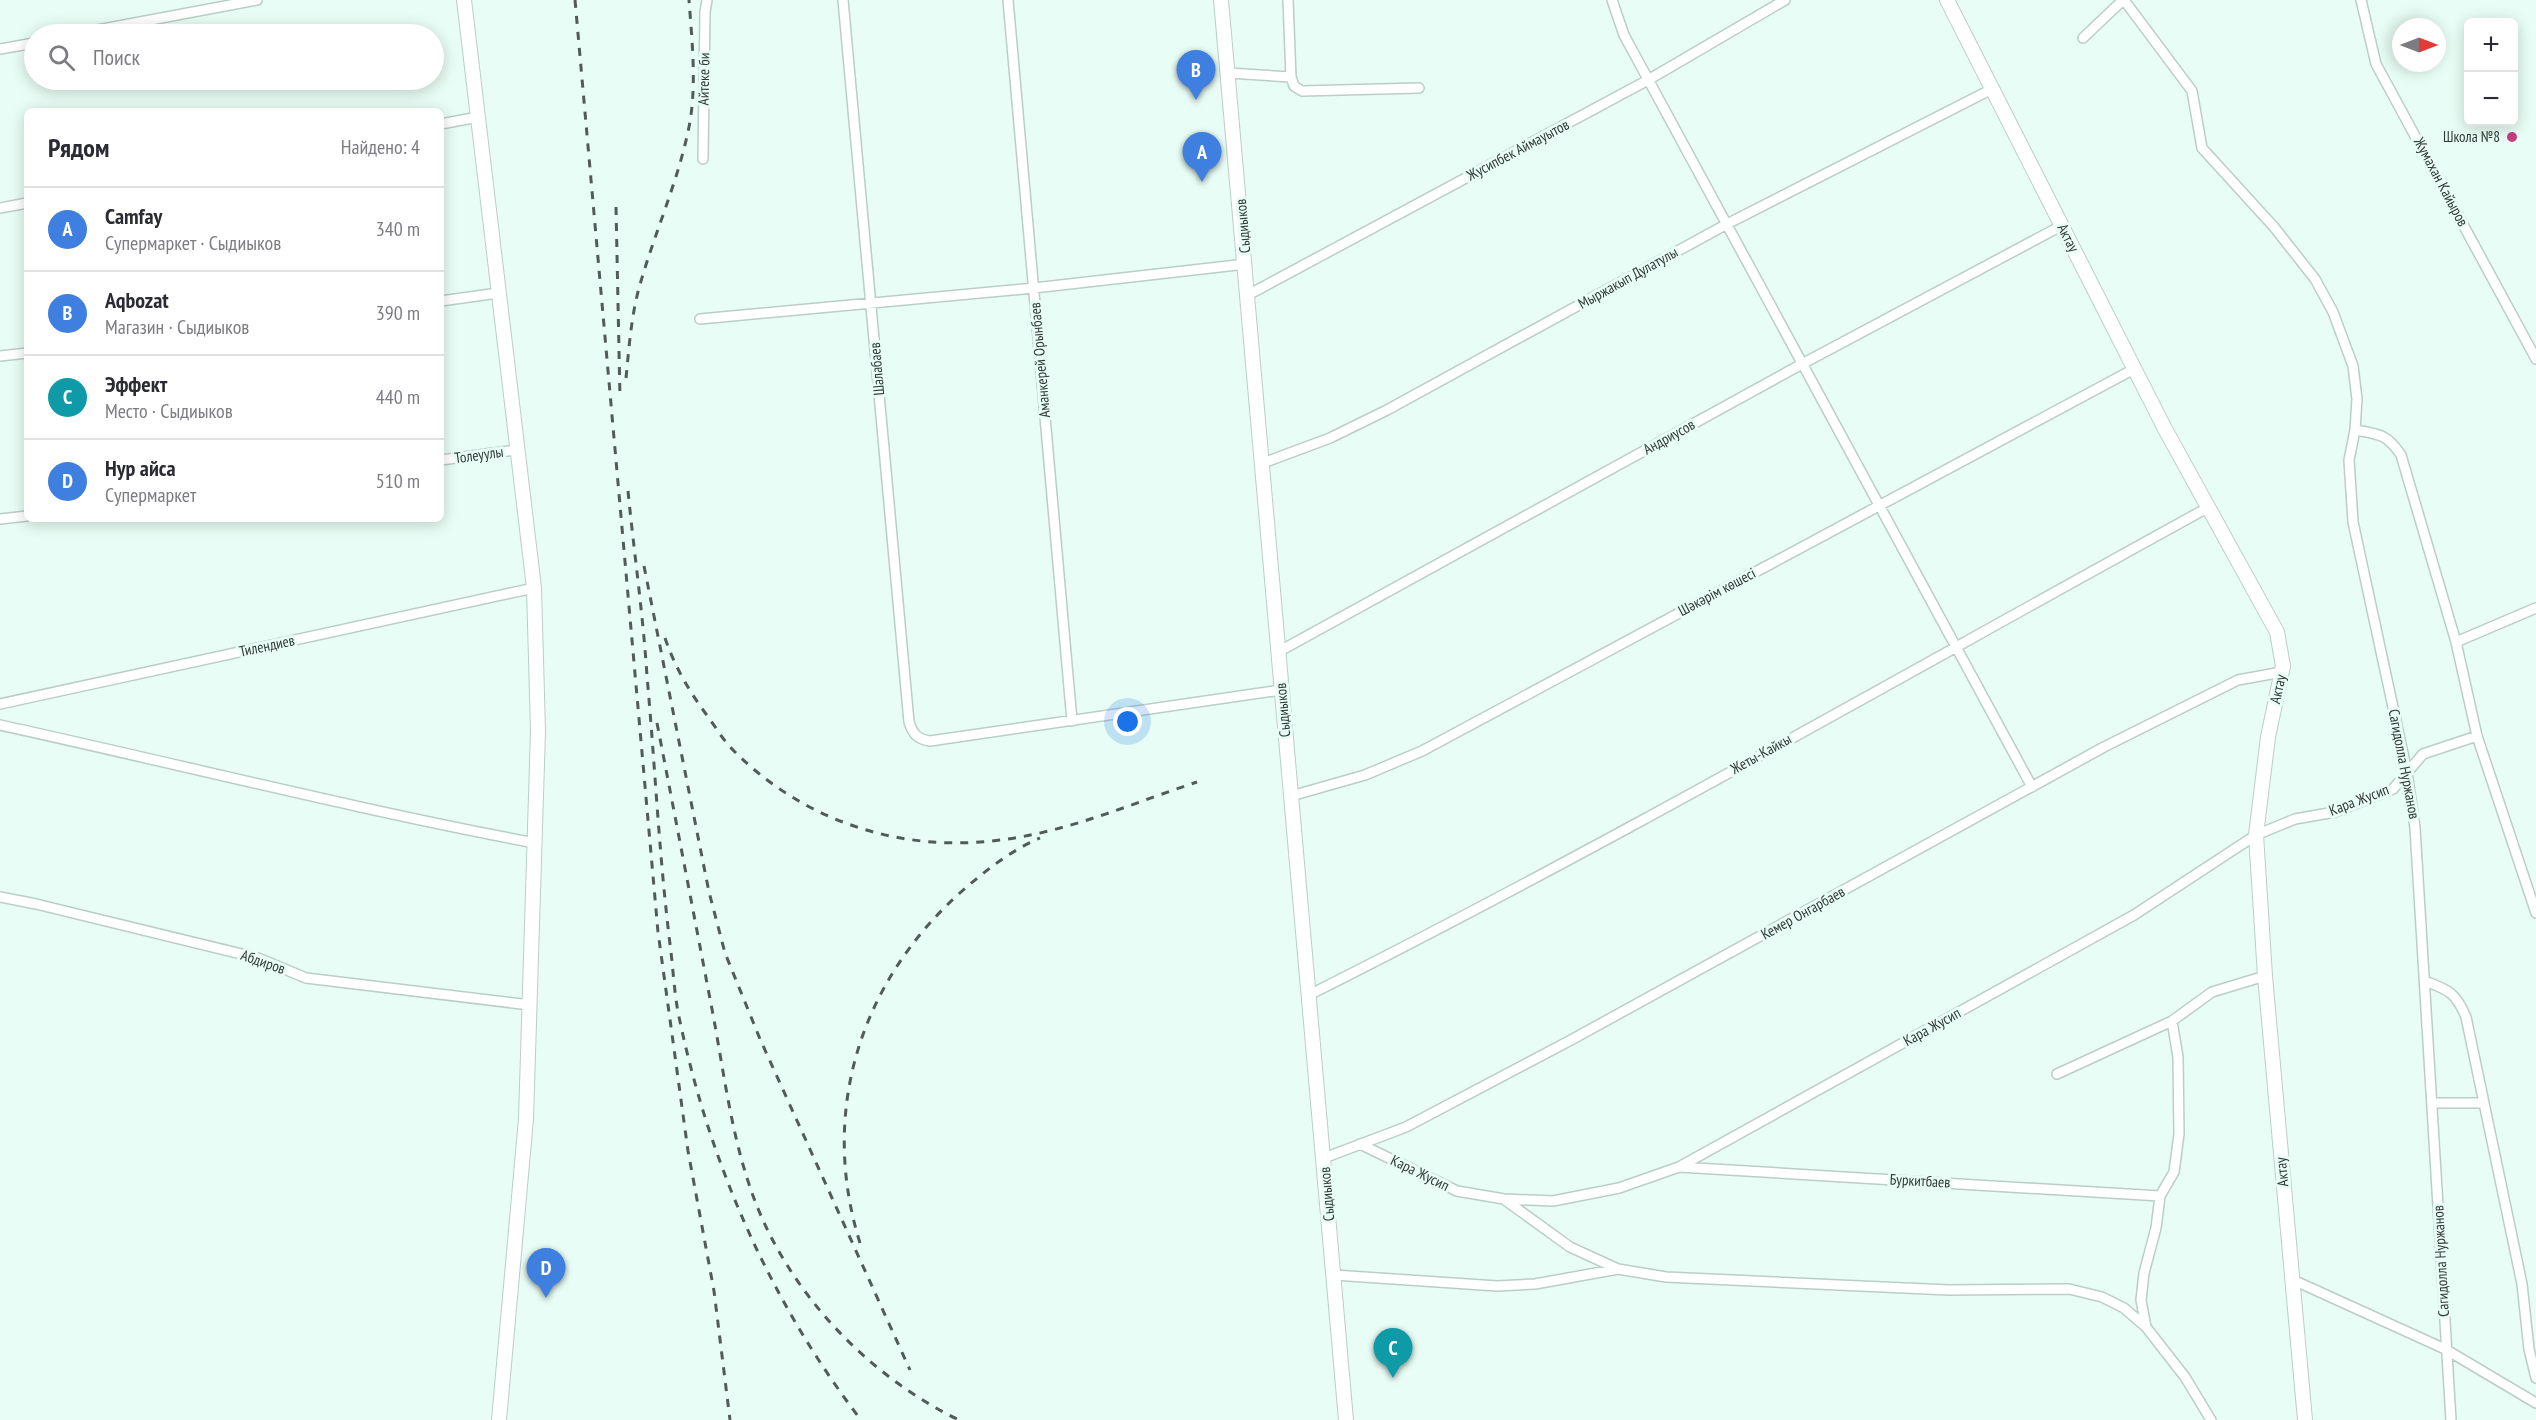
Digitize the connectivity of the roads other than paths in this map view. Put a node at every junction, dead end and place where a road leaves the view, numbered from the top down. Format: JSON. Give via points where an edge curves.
{"nodes":[{"id":1,"x":257,"y":0,"type":"edge"},
{"id":2,"x":464,"y":0,"type":"edge"},
{"id":3,"x":707,"y":0,"type":"edge"},
{"id":4,"x":843,"y":0,"type":"edge"},
{"id":5,"x":1008,"y":0,"type":"edge"},
{"id":6,"x":1221,"y":0,"type":"edge"},
{"id":7,"x":1288,"y":0,"type":"edge"},
{"id":8,"x":1612,"y":0,"type":"edge"},
{"id":9,"x":1785,"y":0,"type":"edge"},
{"id":10,"x":1947,"y":0,"type":"edge"},
{"id":11,"x":2123,"y":0,"type":"edge"},
{"id":12,"x":2361,"y":0,"type":"edge"},
{"id":13,"x":129,"y":24,"type":"edge"},
{"id":14,"x":2082,"y":38,"type":"dead end"},
{"id":15,"x":24,"y":45,"type":"edge"},
{"id":16,"x":0,"y":49,"type":"edge"},
{"id":17,"x":1229,"y":73,"type":"junction"},
{"id":18,"x":1291,"y":77,"type":"junction"},
{"id":19,"x":1648,"y":80,"type":"junction"},
{"id":20,"x":1419,"y":88,"type":"dead end"},
{"id":21,"x":1992,"y":89,"type":"junction"},
{"id":22,"x":478,"y":117,"type":"junction"},
{"id":23,"x":444,"y":123,"type":"edge"},
{"id":24,"x":703,"y":159,"type":"dead end"},
{"id":25,"x":24,"y":204,"type":"edge"},
{"id":26,"x":0,"y":208,"type":"edge"},
{"id":27,"x":1727,"y":224,"type":"junction"},
{"id":28,"x":2061,"y":226,"type":"junction"},
{"id":29,"x":1246,"y":264,"type":"junction"},
{"id":30,"x":1034,"y":288,"type":"junction"},
{"id":31,"x":498,"y":293,"type":"junction"},
{"id":32,"x":1248,"y":295,"type":"junction"},
{"id":33,"x":444,"y":301,"type":"edge"},
{"id":34,"x":871,"y":303,"type":"junction"},
{"id":35,"x":700,"y":319,"type":"dead end"},
{"id":36,"x":24,"y":353,"type":"edge"},
{"id":37,"x":0,"y":356,"type":"edge"},
{"id":38,"x":2536,"y":359,"type":"edge"},
{"id":39,"x":1802,"y":364,"type":"junction"},
{"id":40,"x":2134,"y":369,"type":"junction"},
{"id":41,"x":2355,"y":430,"type":"junction"},
{"id":42,"x":516,"y":450,"type":"junction"},
{"id":43,"x":444,"y":460,"type":"edge"},
{"id":44,"x":1263,"y":463,"type":"junction"},
{"id":45,"x":1879,"y":505,"type":"junction"},
{"id":46,"x":2209,"y":507,"type":"junction"},
{"id":47,"x":24,"y":516,"type":"edge"},
{"id":48,"x":0,"y":519,"type":"edge"},
{"id":49,"x":534,"y":588,"type":"junction"},
{"id":50,"x":2536,"y":608,"type":"edge"},
{"id":51,"x":2456,"y":642,"type":"junction"},
{"id":52,"x":1957,"y":645,"type":"junction"},
{"id":53,"x":1278,"y":652,"type":"junction"},
{"id":54,"x":2282,"y":672,"type":"junction"},
{"id":55,"x":1281,"y":690,"type":"junction"},
{"id":56,"x":0,"y":704,"type":"edge"},
{"id":57,"x":1072,"y":721,"type":"junction"},
{"id":58,"x":0,"y":725,"type":"edge"},
{"id":59,"x":2477,"y":736,"type":"junction"},
{"id":60,"x":2407,"y":772,"type":"junction"},
{"id":61,"x":2032,"y":787,"type":"junction"},
{"id":62,"x":1291,"y":796,"type":"junction"},
{"id":63,"x":2256,"y":835,"type":"junction"},
{"id":64,"x":535,"y":843,"type":"junction"},
{"id":65,"x":0,"y":897,"type":"edge"},
{"id":66,"x":2536,"y":913,"type":"edge"},
{"id":67,"x":2265,"y":976,"type":"junction"},
{"id":68,"x":2425,"y":981,"type":"junction"},
{"id":69,"x":1309,"y":996,"type":"junction"},
{"id":70,"x":530,"y":1005,"type":"junction"},
{"id":71,"x":2172,"y":1021,"type":"junction"},
{"id":72,"x":2056,"y":1074,"type":"dead end"},
{"id":73,"x":2433,"y":1103,"type":"junction"},
{"id":74,"x":2484,"y":1103,"type":"junction"},
{"id":75,"x":1360,"y":1144,"type":"junction"},
{"id":76,"x":1324,"y":1158,"type":"junction"},
{"id":77,"x":1679,"y":1167,"type":"junction"},
{"id":78,"x":2160,"y":1196,"type":"junction"},
{"id":79,"x":1504,"y":1199,"type":"junction"},
{"id":80,"x":1618,"y":1269,"type":"junction"},
{"id":81,"x":1334,"y":1275,"type":"junction"},
{"id":82,"x":2291,"y":1279,"type":"junction"},
{"id":83,"x":2146,"y":1327,"type":"junction"},
{"id":84,"x":2445,"y":1349,"type":"junction"},
{"id":85,"x":2536,"y":1378,"type":"edge"},
{"id":86,"x":2536,"y":1403,"type":"edge"},
{"id":87,"x":499,"y":1420,"type":"edge"},
{"id":88,"x":1346,"y":1420,"type":"edge"},
{"id":89,"x":2211,"y":1420,"type":"edge"},
{"id":90,"x":2305,"y":1420,"type":"edge"},
{"id":91,"x":2451,"y":1420,"type":"edge"}],
"edges":[{"from":1,"to":13,"type":"street"},
{"from":2,"to":22,"type":"street"},
{"from":3,"to":24,"type":"street","name":"Айтеке би"},
{"from":4,"to":34,"type":"street","name":"Шалабаев"},
{"from":5,"to":30,"type":"street","name":"Аманкерей Орынбаев"},
{"from":6,"to":17,"type":"street","name":"Сыдиыков"},
{"from":7,"to":18,"type":"street"},
{"from":8,"to":19,"type":"street","via":[[1624,34]]},
{"from":9,"to":19,"type":"street","name":"Жусипбек Аймауытов"},
{"from":10,"to":21,"type":"street","name":"Актау"},
{"from":11,"to":14,"type":"street"},
{"from":11,"to":41,"type":"street","name":"Сагидолла Нуржанов","via":[[2192,91],[2202,148],[2274,227],[2315,279],[2333,312],[2353,366]]},
{"from":12,"to":38,"type":"street","name":"Жумахан Кайыров","via":[[2376,64]]},
{"from":15,"to":16,"type":"street"},
{"from":17,"to":18,"type":"street"},
{"from":17,"to":29,"type":"street","name":"Сыдиыков"},
{"from":18,"to":20,"type":"street","via":[[1293,86],[1302,91]]},
{"from":19,"to":27,"type":"street"},
{"from":19,"to":32,"type":"street","name":"Жусипбек Аймауытов"},
{"from":21,"to":27,"type":"street","name":"Мыржакып Дулатулы"},
{"from":21,"to":28,"type":"street","name":"Актау"},
{"from":22,"to":23,"type":"street"},
{"from":22,"to":31,"type":"street"},
{"from":25,"to":26,"type":"street"},
{"from":27,"to":39,"type":"street"},
{"from":27,"to":44,"type":"street","name":"Мыржакып Дулатулы","via":[[1387,410],[1330,438]]},
{"from":28,"to":39,"type":"street","name":"Андриусов"},
{"from":28,"to":40,"type":"street","name":"Актау"},
{"from":29,"to":30,"type":"street"},
{"from":29,"to":32,"type":"street","name":"Сыдиыков"},
{"from":30,"to":34,"type":"street"},
{"from":30,"to":57,"type":"street","name":"Аманкерей Орынбаев"},
{"from":31,"to":33,"type":"street"},
{"from":31,"to":42,"type":"street"},
{"from":32,"to":44,"type":"street","name":"Сыдиыков"},
{"from":34,"to":35,"type":"street"},
{"from":34,"to":57,"type":"street","name":"Шалабаев","via":[[909,722],[917,737],[930,741]]},
{"from":36,"to":37,"type":"street"},
{"from":39,"to":45,"type":"street"},
{"from":39,"to":53,"type":"street","name":"Андриусов"},
{"from":40,"to":45,"type":"street","name":"Шәкәрім көшесі"},
{"from":40,"to":46,"type":"street","name":"Актау"},
{"from":41,"to":51,"type":"street","via":[[2391,440],[2401,455]]},
{"from":41,"to":60,"type":"street","name":"Сагидолла Нуржанов","via":[[2349,460],[2353,522]]},
{"from":42,"to":43,"type":"street","name":"Толеуулы"},
{"from":42,"to":49,"type":"street"},
{"from":44,"to":53,"type":"street","name":"Сыдиыков"},
{"from":45,"to":52,"type":"street"},
{"from":45,"to":62,"type":"street","name":"Шәкәрім көшесі","via":[[1422,751],[1365,775]]},
{"from":46,"to":52,"type":"street","name":"Жеты-Кайкы"},
{"from":46,"to":54,"type":"street","name":"Актау","via":[[2277,632]]},
{"from":47,"to":48,"type":"street"},
{"from":49,"to":56,"type":"street","name":"Тилендиев"},
{"from":49,"to":64,"type":"street","via":[[538,731]]},
{"from":50,"to":51,"type":"street"},
{"from":51,"to":59,"type":"street"},
{"from":52,"to":61,"type":"street"},
{"from":52,"to":69,"type":"street","name":"Жеты-Кайкы"},
{"from":53,"to":55,"type":"street","name":"Сыдиыков"},
{"from":54,"to":61,"type":"street","name":"Кемер Онгарбаев","via":[[2238,680]]},
{"from":54,"to":63,"type":"street","name":"Актау","via":[[2268,737]]},
{"from":55,"to":57,"type":"street"},
{"from":55,"to":62,"type":"street","name":"Сыдиыков"},
{"from":58,"to":64,"type":"street","via":[[411,819]]},
{"from":59,"to":60,"type":"street","name":"Кара Жусип","via":[[2423,754]]},
{"from":59,"to":66,"type":"street"},
{"from":60,"to":63,"type":"street","name":"Кара Жусип","via":[[2393,789],[2335,812],[2295,819]]},
{"from":60,"to":68,"type":"street","name":"Сагидолла Нуржанов","via":[[2415,828]]},
{"from":61,"to":75,"type":"street","name":"Кемер Онгарбаев","via":[[1572,1040],[1406,1127]]},
{"from":62,"to":69,"type":"street","name":"Сыдиыков"},
{"from":63,"to":67,"type":"street","name":"Актау"},
{"from":63,"to":77,"type":"street","name":"Кара Жусип","via":[[2134,915]]},
{"from":64,"to":70,"type":"street"},
{"from":65,"to":70,"type":"street","name":"Абдиров","via":[[258,958],[306,978]]},
{"from":67,"to":71,"type":"street","via":[[2212,992]]},
{"from":67,"to":82,"type":"street","name":"Актау"},
{"from":68,"to":73,"type":"street","name":"Сагидолла Нуржанов"},
{"from":68,"to":74,"type":"street","via":[[2454,994],[2462,1006]]},
{"from":69,"to":76,"type":"street","name":"Сыдиыков"},
{"from":70,"to":87,"type":"street","via":[[526,1119]]},
{"from":71,"to":72,"type":"street"},
{"from":71,"to":78,"type":"street","via":[[2178,1057],[2179,1134],[2174,1172]]},
{"from":73,"to":74,"type":"street"},
{"from":73,"to":84,"type":"street","name":"Сагидолла Нуржанов"},
{"from":74,"to":85,"type":"street","via":[[2522,1284]]},
{"from":75,"to":76,"type":"street","name":"Кемер Онгарбаев"},
{"from":75,"to":79,"type":"street","name":"Кара Жусип","via":[[1457,1191]]},
{"from":76,"to":81,"type":"street","name":"Сыдиыков"},
{"from":77,"to":78,"type":"street","name":"Буркитбаев"},
{"from":77,"to":79,"type":"street","name":"Кара Жусип","via":[[1619,1188],[1554,1201]]},
{"from":78,"to":83,"type":"street","via":[[2141,1300]]},
{"from":79,"to":80,"type":"street","via":[[1570,1247]]},
{"from":80,"to":81,"type":"street","via":[[1535,1284],[1497,1286]]},
{"from":80,"to":83,"type":"street","via":[[1666,1277],[1937,1290],[2069,1289],[2102,1297],[2124,1308]]},
{"from":81,"to":88,"type":"street","name":"Сыдиыков"},
{"from":82,"to":84,"type":"street"},
{"from":82,"to":90,"type":"street","name":"Актау"},
{"from":83,"to":89,"type":"street","via":[[2185,1377]]},
{"from":84,"to":86,"type":"street"},
{"from":84,"to":91,"type":"street","name":"Сагидолла Нуржанов"}]}
